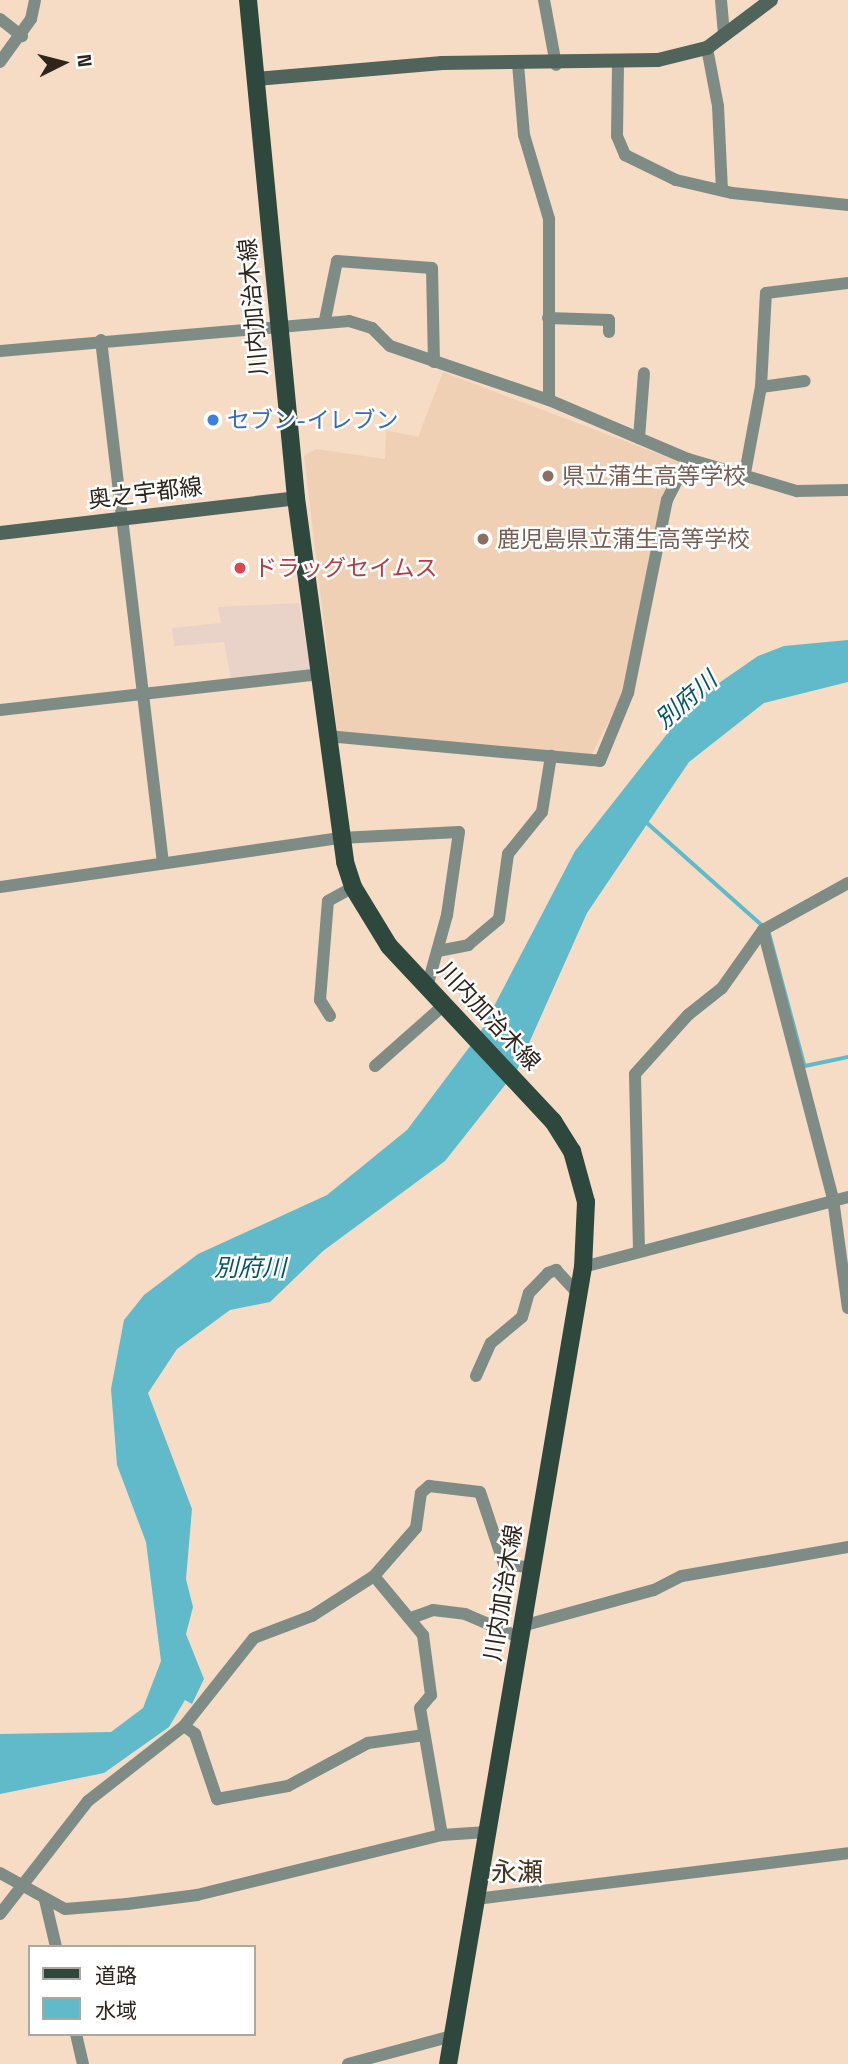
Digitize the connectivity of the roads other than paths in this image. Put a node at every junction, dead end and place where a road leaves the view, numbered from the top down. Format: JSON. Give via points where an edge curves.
{"nodes":[{"id":1,"x":35,"y":0,"type":"edge"},
{"id":2,"x":248,"y":0,"type":"edge"},
{"id":3,"x":544,"y":0,"type":"edge"},
{"id":4,"x":721,"y":0,"type":"edge"},
{"id":5,"x":771,"y":0,"type":"edge"},
{"id":6,"x":0,"y":19,"type":"edge"},
{"id":7,"x":22,"y":36,"type":"junction"},
{"id":8,"x":724,"y":36,"type":"junction"},
{"id":9,"x":707,"y":48,"type":"junction"},
{"id":10,"x":0,"y":62,"type":"edge"},
{"id":11,"x":518,"y":64,"type":"junction"},
{"id":12,"x":556,"y":65,"type":"junction"},
{"id":13,"x":618,"y":65,"type":"junction"},
{"id":14,"x":256,"y":79,"type":"junction"},
{"id":15,"x":722,"y":190,"type":"junction"},
{"id":16,"x":848,"y":205,"type":"edge"},
{"id":17,"x":848,"y":283,"type":"edge"},
{"id":18,"x":548,"y":318,"type":"junction"},
{"id":19,"x":325,"y":320,"type":"junction"},
{"id":20,"x":280,"y":323,"type":"junction"},
{"id":21,"x":609,"y":332,"type":"dead end"},
{"id":22,"x":101,"y":340,"type":"junction"},
{"id":23,"x":0,"y":351,"type":"edge"},
{"id":24,"x":434,"y":362,"type":"junction"},
{"id":25,"x":644,"y":373,"type":"dead end"},
{"id":26,"x":805,"y":381,"type":"dead end"},
{"id":27,"x":761,"y":387,"type":"junction"},
{"id":28,"x":549,"y":400,"type":"junction"},
{"id":29,"x":639,"y":438,"type":"junction"},
{"id":30,"x":688,"y":459,"type":"junction"},
{"id":31,"x":745,"y":472,"type":"junction"},
{"id":32,"x":848,"y":490,"type":"edge"},
{"id":33,"x":296,"y":498,"type":"junction"},
{"id":34,"x":121,"y":519,"type":"junction"},
{"id":35,"x":0,"y":533,"type":"edge"},
{"id":36,"x":320,"y":674,"type":"junction"},
{"id":37,"x":141,"y":695,"type":"junction"},
{"id":38,"x":0,"y":710,"type":"edge"},
{"id":39,"x":327,"y":736,"type":"junction"},
{"id":40,"x":551,"y":756,"type":"junction"},
{"id":41,"x":340,"y":838,"type":"junction"},
{"id":42,"x":163,"y":863,"type":"junction"},
{"id":43,"x":848,"y":883,"type":"edge"},
{"id":44,"x":0,"y":887,"type":"edge"},
{"id":45,"x":353,"y":887,"type":"junction"},
{"id":46,"x":763,"y":930,"type":"junction"},
{"id":47,"x":438,"y":951,"type":"junction"},
{"id":48,"x":427,"y":987,"type":"junction"},
{"id":49,"x":444,"y":1005,"type":"junction"},
{"id":50,"x":330,"y":1016,"type":"dead end"},
{"id":51,"x":375,"y":1066,"type":"dead end"},
{"id":52,"x":848,"y":1198,"type":"edge"},
{"id":53,"x":833,"y":1199,"type":"junction"},
{"id":54,"x":639,"y":1251,"type":"junction"},
{"id":55,"x":583,"y":1267,"type":"junction"},
{"id":56,"x":579,"y":1294,"type":"junction"},
{"id":57,"x":848,"y":1308,"type":"edge"},
{"id":58,"x":476,"y":1376,"type":"dead end"},
{"id":59,"x":848,"y":1547,"type":"edge"},
{"id":60,"x":532,"y":1568,"type":"junction"},
{"id":61,"x":374,"y":1576,"type":"junction"},
{"id":62,"x":414,"y":1617,"type":"junction"},
{"id":63,"x":521,"y":1632,"type":"junction"},
{"id":64,"x":184,"y":1726,"type":"junction"},
{"id":65,"x":424,"y":1735,"type":"junction"},
{"id":66,"x":487,"y":1832,"type":"junction"},
{"id":67,"x":442,"y":1835,"type":"junction"},
{"id":68,"x":848,"y":1853,"type":"edge"},
{"id":69,"x":0,"y":1873,"type":"edge"},
{"id":70,"x":25,"y":1883,"type":"junction"},
{"id":71,"x":476,"y":1899,"type":"junction"},
{"id":72,"x":45,"y":1900,"type":"junction"},
{"id":73,"x":0,"y":1914,"type":"edge"},
{"id":74,"x":56,"y":1945,"type":"edge"},
{"id":75,"x":76,"y":2036,"type":"edge"},
{"id":76,"x":452,"y":2036,"type":"junction"},
{"id":77,"x":83,"y":2064,"type":"edge"},
{"id":78,"x":348,"y":2064,"type":"edge"},
{"id":79,"x":448,"y":2064,"type":"edge"}],
"edges":[{"from":1,"to":7,"type":"street"},
{"from":2,"to":14,"type":"main road","name":"川内加治木線"},
{"from":3,"to":12,"type":"street"},
{"from":4,"to":8,"type":"street"},
{"from":5,"to":8,"type":"street"},
{"from":6,"to":7,"type":"street"},
{"from":7,"to":10,"type":"street"},
{"from":8,"to":9,"type":"street"},
{"from":9,"to":13,"type":"street"},
{"from":9,"to":15,"type":"street","via":[[718,106]]},
{"from":11,"to":12,"type":"street"},
{"from":11,"to":14,"type":"street","via":[[442,63]]},
{"from":11,"to":18,"type":"street","via":[[524,135],[549,219]]},
{"from":12,"to":13,"type":"street"},
{"from":13,"to":15,"type":"street","via":[[618,148],[676,180]]},
{"from":14,"to":20,"type":"main road","name":"川内加治木線"},
{"from":15,"to":16,"type":"street"},
{"from":17,"to":27,"type":"street","via":[[766,293]]},
{"from":18,"to":21,"type":"street","via":[[609,320]]},
{"from":18,"to":28,"type":"street"},
{"from":19,"to":20,"type":"street"},
{"from":19,"to":24,"type":"street","via":[[372,328],[390,346]]},
{"from":19,"to":24,"type":"street","via":[[337,261],[432,268]]},
{"from":20,"to":22,"type":"street"},
{"from":20,"to":33,"type":"main road","name":"川内加治木線"},
{"from":22,"to":23,"type":"street"},
{"from":22,"to":34,"type":"street"},
{"from":24,"to":28,"type":"street"},
{"from":25,"to":29,"type":"street"},
{"from":26,"to":27,"type":"street"},
{"from":27,"to":31,"type":"street"},
{"from":28,"to":29,"type":"street"},
{"from":29,"to":30,"type":"street"},
{"from":30,"to":31,"type":"street"},
{"from":30,"to":40,"type":"street","via":[[667,500],[628,693],[614,714],[605,753],[591,763]]},
{"from":31,"to":32,"type":"street","via":[[797,491]]},
{"from":33,"to":34,"type":"street","name":"奥之宇都線"},
{"from":33,"to":36,"type":"main road","name":"川内加治木線"},
{"from":34,"to":35,"type":"street","name":"奥之宇都線"},
{"from":34,"to":37,"type":"street"},
{"from":36,"to":37,"type":"street"},
{"from":36,"to":39,"type":"main road","name":"川内加治木線"},
{"from":37,"to":38,"type":"street"},
{"from":37,"to":42,"type":"street"},
{"from":39,"to":40,"type":"street"},
{"from":39,"to":41,"type":"main road","name":"川内加治木線"},
{"from":40,"to":47,"type":"street","via":[[541,812],[508,854],[499,919],[468,945]]},
{"from":41,"to":42,"type":"street"},
{"from":41,"to":45,"type":"main road","name":"川内加治木線"},
{"from":41,"to":47,"type":"street","via":[[459,832]]},
{"from":42,"to":44,"type":"street"},
{"from":43,"to":46,"type":"street"},
{"from":45,"to":48,"type":"main road","name":"川内加治木線","via":[[389,946]]},
{"from":45,"to":50,"type":"street","via":[[328,901],[320,1000]]},
{"from":46,"to":53,"type":"street"},
{"from":46,"to":54,"type":"street","via":[[722,988],[688,1015],[635,1074]]},
{"from":47,"to":48,"type":"street"},
{"from":48,"to":49,"type":"main road","name":"川内加治木線"},
{"from":49,"to":51,"type":"street"},
{"from":49,"to":55,"type":"main road","name":"川内加治木線","via":[[553,1121],[582,1175]]},
{"from":52,"to":53,"type":"street"},
{"from":53,"to":54,"type":"street"},
{"from":53,"to":57,"type":"street"},
{"from":54,"to":55,"type":"street"},
{"from":55,"to":56,"type":"main road","name":"川内加治木線"},
{"from":56,"to":58,"type":"street","via":[[556,1270],[548,1273],[529,1293],[522,1317],[491,1343]]},
{"from":56,"to":60,"type":"main road","name":"川内加治木線"},
{"from":59,"to":63,"type":"street","via":[[682,1576],[654,1590]]},
{"from":60,"to":61,"type":"street","via":[[505,1564],[480,1492],[429,1486],[421,1493],[416,1528]]},
{"from":60,"to":63,"type":"main road","name":"川内加治木線"},
{"from":61,"to":62,"type":"street","via":[[395,1607]]},
{"from":61,"to":64,"type":"street","via":[[312,1616],[254,1638]]},
{"from":62,"to":63,"type":"street","via":[[433,1610],[466,1614]]},
{"from":62,"to":65,"type":"street","via":[[431,1695],[420,1708]]},
{"from":63,"to":66,"type":"main road","name":"川内加治木線"},
{"from":64,"to":65,"type":"street","via":[[195,1734],[217,1799],[288,1786],[368,1743]]},
{"from":64,"to":70,"type":"street","via":[[88,1801]]},
{"from":65,"to":67,"type":"street"},
{"from":66,"to":67,"type":"street"},
{"from":66,"to":71,"type":"main road","name":"川内加治木線"},
{"from":67,"to":72,"type":"street","via":[[197,1895],[65,1909]]},
{"from":68,"to":71,"type":"street"},
{"from":69,"to":70,"type":"street"},
{"from":70,"to":72,"type":"street"},
{"from":70,"to":73,"type":"street"},
{"from":71,"to":76,"type":"main road","name":"川内加治木線"},
{"from":72,"to":74,"type":"street"},
{"from":75,"to":77,"type":"street"},
{"from":76,"to":78,"type":"street"},
{"from":76,"to":79,"type":"main road","name":"川内加治木線"}]}
